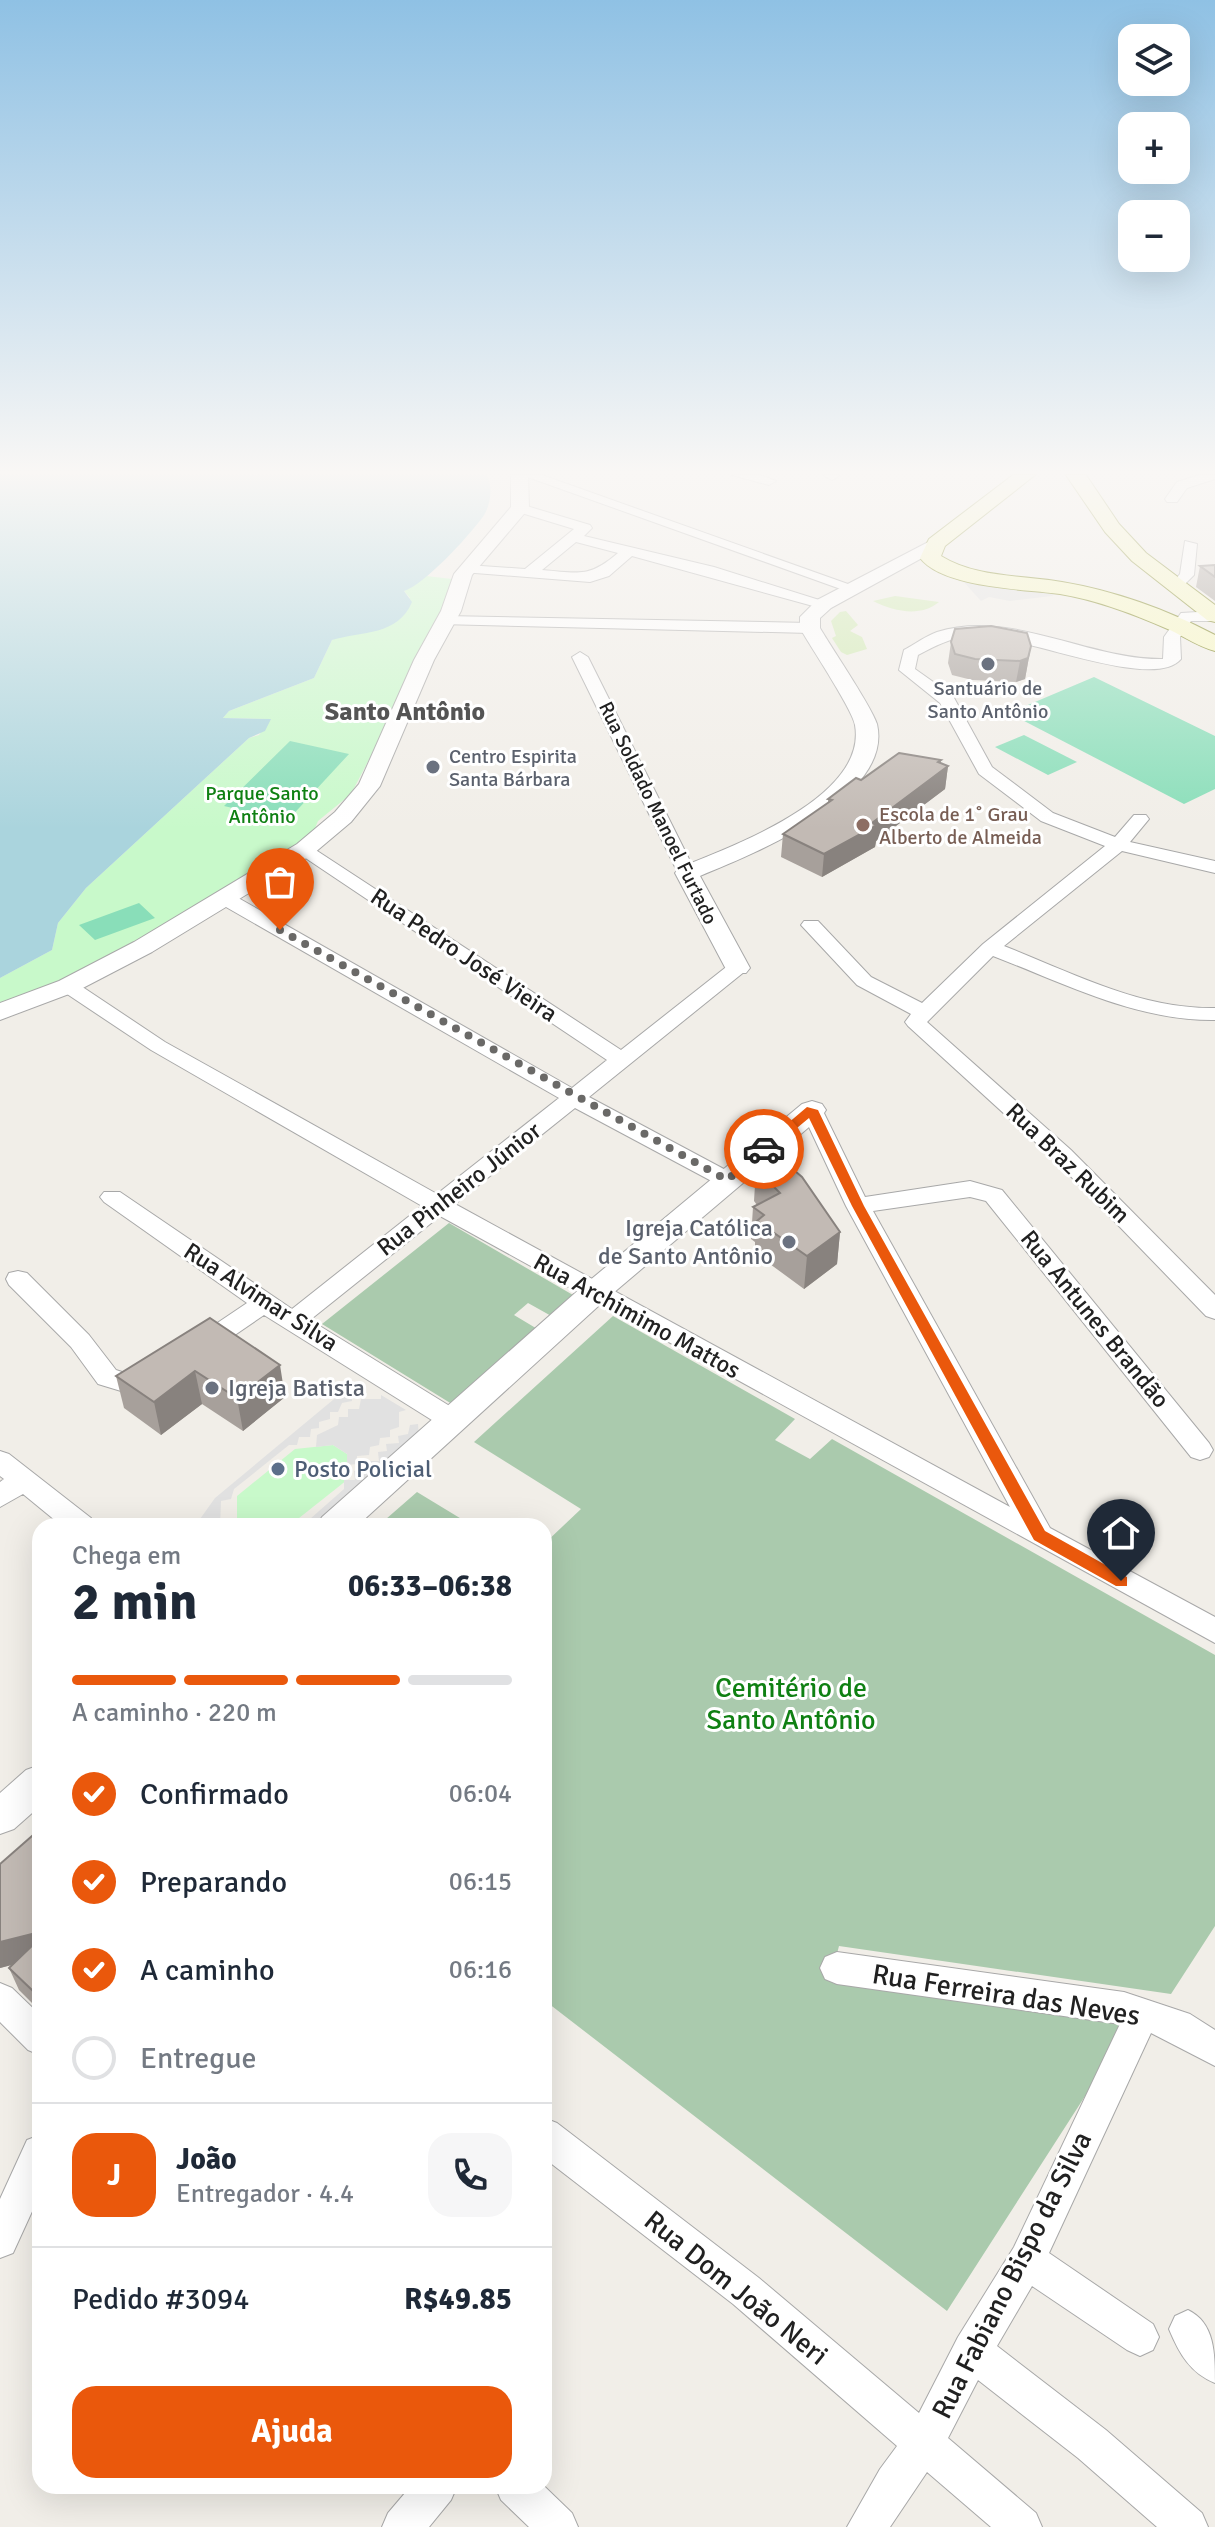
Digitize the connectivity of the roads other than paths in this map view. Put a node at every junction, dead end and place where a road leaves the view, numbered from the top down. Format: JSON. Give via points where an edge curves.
{"nodes":[{"id":1,"x":457,"y":593,"type":"edge"},
{"id":2,"x":783,"y":593,"type":"edge"},
{"id":3,"x":846,"y":593,"type":"edge"},
{"id":4,"x":1078,"y":593,"type":"edge"},
{"id":5,"x":1179,"y":593,"type":"edge"},
{"id":6,"x":1187,"y":593,"type":"edge"},
{"id":7,"x":824,"y":604,"type":"junction"},
{"id":8,"x":1141,"y":610,"type":"junction"},
{"id":9,"x":1215,"y":616,"type":"edge"},
{"id":10,"x":445,"y":621,"type":"junction"},
{"id":11,"x":810,"y":628,"type":"junction"},
{"id":12,"x":1177,"y":636,"type":"junction"},
{"id":13,"x":1213,"y":641,"type":"edge"},
{"id":14,"x":580,"y":657,"type":"dead end"},
{"id":15,"x":1140,"y":819,"type":"dead end"},
{"id":16,"x":1118,"y":845,"type":"junction"},
{"id":17,"x":305,"y":849,"type":"junction"},
{"id":18,"x":1215,"y":867,"type":"edge"},
{"id":19,"x":687,"y":873,"type":"junction"},
{"id":20,"x":226,"y":899,"type":"junction"},
{"id":21,"x":811,"y":925,"type":"dead end"},
{"id":22,"x":990,"y":948,"type":"junction"},
{"id":23,"x":737,"y":968,"type":"joint"},
{"id":24,"x":68,"y":986,"type":"junction"},
{"id":25,"x":0,"y":1012,"type":"edge"},
{"id":26,"x":1215,"y":1014,"type":"edge"},
{"id":27,"x":920,"y":1018,"type":"junction"},
{"id":28,"x":623,"y":1061,"type":"junction"},
{"id":29,"x":576,"y":1099,"type":"junction"},
{"id":30,"x":812,"y":1110,"type":"joint"},
{"id":31,"x":727,"y":1180,"type":"junction"},
{"id":32,"x":112,"y":1197,"type":"dead end"},
{"id":33,"x":439,"y":1203,"type":"junction"},
{"id":34,"x":858,"y":1206,"type":"junction"},
{"id":35,"x":18,"y":1279,"type":"dead end"},
{"id":36,"x":594,"y":1293,"type":"junction"},
{"id":37,"x":264,"y":1303,"type":"junction"},
{"id":38,"x":1215,"y":1310,"type":"edge"},
{"id":39,"x":294,"y":1320,"type":"junction"},
{"id":40,"x":452,"y":1420,"type":"junction"},
{"id":41,"x":1200,"y":1450,"type":"dead end"},
{"id":42,"x":0,"y":1461,"type":"edge"},
{"id":43,"x":23,"y":1479,"type":"junction"},
{"id":44,"x":0,"y":1497,"type":"edge"},
{"id":45,"x":71,"y":1518,"type":"edge"},
{"id":46,"x":343,"y":1518,"type":"edge"},
{"id":47,"x":1040,"y":1536,"type":"junction"},
{"id":48,"x":1215,"y":1631,"type":"edge"},
{"id":49,"x":32,"y":1789,"type":"edge"},
{"id":50,"x":0,"y":1817,"type":"edge"},
{"id":51,"x":837,"y":1968,"type":"dead end"},
{"id":52,"x":0,"y":1999,"type":"edge"},
{"id":53,"x":1142,"y":2015,"type":"junction"},
{"id":54,"x":32,"y":2030,"type":"edge"},
{"id":55,"x":1215,"y":2049,"type":"edge"},
{"id":56,"x":552,"y":2142,"type":"edge"},
{"id":57,"x":32,"y":2170,"type":"edge"},
{"id":58,"x":0,"y":2240,"type":"edge"},
{"id":59,"x":1027,"y":2260,"type":"junction"},
{"id":60,"x":1188,"y":2329,"type":"dead end"},
{"id":61,"x":1140,"y":2337,"type":"dead end"},
{"id":62,"x":972,"y":2351,"type":"junction"},
{"id":63,"x":1215,"y":2364,"type":"edge"},
{"id":64,"x":924,"y":2444,"type":"junction"},
{"id":65,"x":430,"y":2494,"type":"edge"},
{"id":66,"x":523,"y":2494,"type":"edge"},
{"id":67,"x":402,"y":2527,"type":"edge"},
{"id":68,"x":558,"y":2527,"type":"edge"},
{"id":69,"x":867,"y":2527,"type":"edge"},
{"id":70,"x":1022,"y":2527,"type":"edge"},
{"id":71,"x":1188,"y":2527,"type":"edge"}],
"edges":[{"from":1,"to":10,"type":"street"},
{"from":2,"to":7,"type":"street"},
{"from":3,"to":7,"type":"street"},
{"from":4,"to":8,"type":"main road"},
{"from":5,"to":8,"type":"main road","via":[[1180,604]]},
{"from":6,"to":9,"type":"main road"},
{"from":7,"to":11,"type":"street","via":[[810,617]]},
{"from":8,"to":12,"type":"main road"},
{"from":9,"to":12,"type":"street","via":[[1186,616]]},
{"from":10,"to":11,"type":"street"},
{"from":10,"to":17,"type":"street","via":[[369,786]]},
{"from":11,"to":19,"type":"street","via":[[862,713],[867,736],[862,754],[846,781],[817,809],[777,834]]},
{"from":12,"to":13,"type":"main road"},
{"from":12,"to":16,"type":"street","via":[[1173,659],[1155,665],[973,630],[931,639],[907,660],[913,677],[947,700],[976,758],[997,781],[1057,823]]},
{"from":14,"to":19,"type":"street","name":"Rua Soldado Manoel Furtado"},
{"from":15,"to":16,"type":"street"},
{"from":16,"to":18,"type":"street"},
{"from":16,"to":22,"type":"street"},
{"from":17,"to":20,"type":"street"},
{"from":17,"to":28,"type":"street","name":"Rua Pedro José Vieira"},
{"from":19,"to":23,"type":"street","name":"Rua Soldado Manoel Furtado"},
{"from":20,"to":24,"type":"street"},
{"from":20,"to":29,"type":"street"},
{"from":21,"to":27,"type":"street","name":"Rua Braz Rubim","via":[[864,981]]},
{"from":22,"to":26,"type":"street","via":[[1169,1014]]},
{"from":22,"to":27,"type":"street"},
{"from":23,"to":28,"type":"street","name":"Rua Pinheiro Júnior"},
{"from":24,"to":25,"type":"street"},
{"from":24,"to":33,"type":"street","name":"Rua Archimimo Mattos","via":[[158,1046]]},
{"from":27,"to":38,"type":"street","name":"Rua Braz Rubim"},
{"from":28,"to":29,"type":"street","name":"Rua Pinheiro Júnior"},
{"from":29,"to":31,"type":"street"},
{"from":29,"to":33,"type":"street","name":"Rua Pinheiro Júnior"},
{"from":30,"to":31,"type":"street"},
{"from":30,"to":34,"type":"street"},
{"from":31,"to":36,"type":"street"},
{"from":32,"to":37,"type":"street","name":"Rua Alvimar Silva"},
{"from":33,"to":36,"type":"street","name":"Rua Archimimo Mattos"},
{"from":33,"to":39,"type":"street","name":"Rua Pinheiro Júnior"},
{"from":34,"to":41,"type":"street","name":"Rua Antunes Brandão","via":[[987,1191]]},
{"from":34,"to":47,"type":"street"},
{"from":35,"to":37,"type":"street","via":[[80,1341],[107,1377],[131,1385],[149,1379]]},
{"from":36,"to":40,"type":"street"},
{"from":36,"to":47,"type":"street","name":"Rua Archimimo Mattos"},
{"from":37,"to":39,"type":"street","name":"Rua Alvimar Silva"},
{"from":39,"to":40,"type":"street","name":"Rua Alvimar Silva"},
{"from":40,"to":46,"type":"street"},
{"from":42,"to":43,"type":"street"},
{"from":43,"to":44,"type":"street"},
{"from":43,"to":45,"type":"street"},
{"from":47,"to":48,"type":"street","name":"Rua Archimimo Mattos"},
{"from":49,"to":50,"type":"street"},
{"from":51,"to":53,"type":"street","name":"Rua Ferreira das Neves","via":[[1124,2008]]},
{"from":52,"to":54,"type":"street"},
{"from":53,"to":55,"type":"street","name":"Rua Ferreira das Neves","via":[[1178,2026]]},
{"from":53,"to":59,"type":"street","name":"Rua Fabiano Bispo da Silva"},
{"from":56,"to":64,"type":"street","name":"Rua Dom João Neri","via":[[746,2291]]},
{"from":57,"to":58,"type":"street"},
{"from":59,"to":61,"type":"street"},
{"from":59,"to":62,"type":"street","name":"Rua Fabiano Bispo da Silva"},
{"from":60,"to":63,"type":"street"},
{"from":62,"to":64,"type":"street","name":"Rua Fabiano Bispo da Silva"},
{"from":62,"to":71,"type":"street"},
{"from":64,"to":69,"type":"street","name":"Rua Fabiano Bispo da Silva"},
{"from":64,"to":70,"type":"street","name":"Rua Dom João Neri"},
{"from":65,"to":67,"type":"street"},
{"from":66,"to":68,"type":"street"}]}
